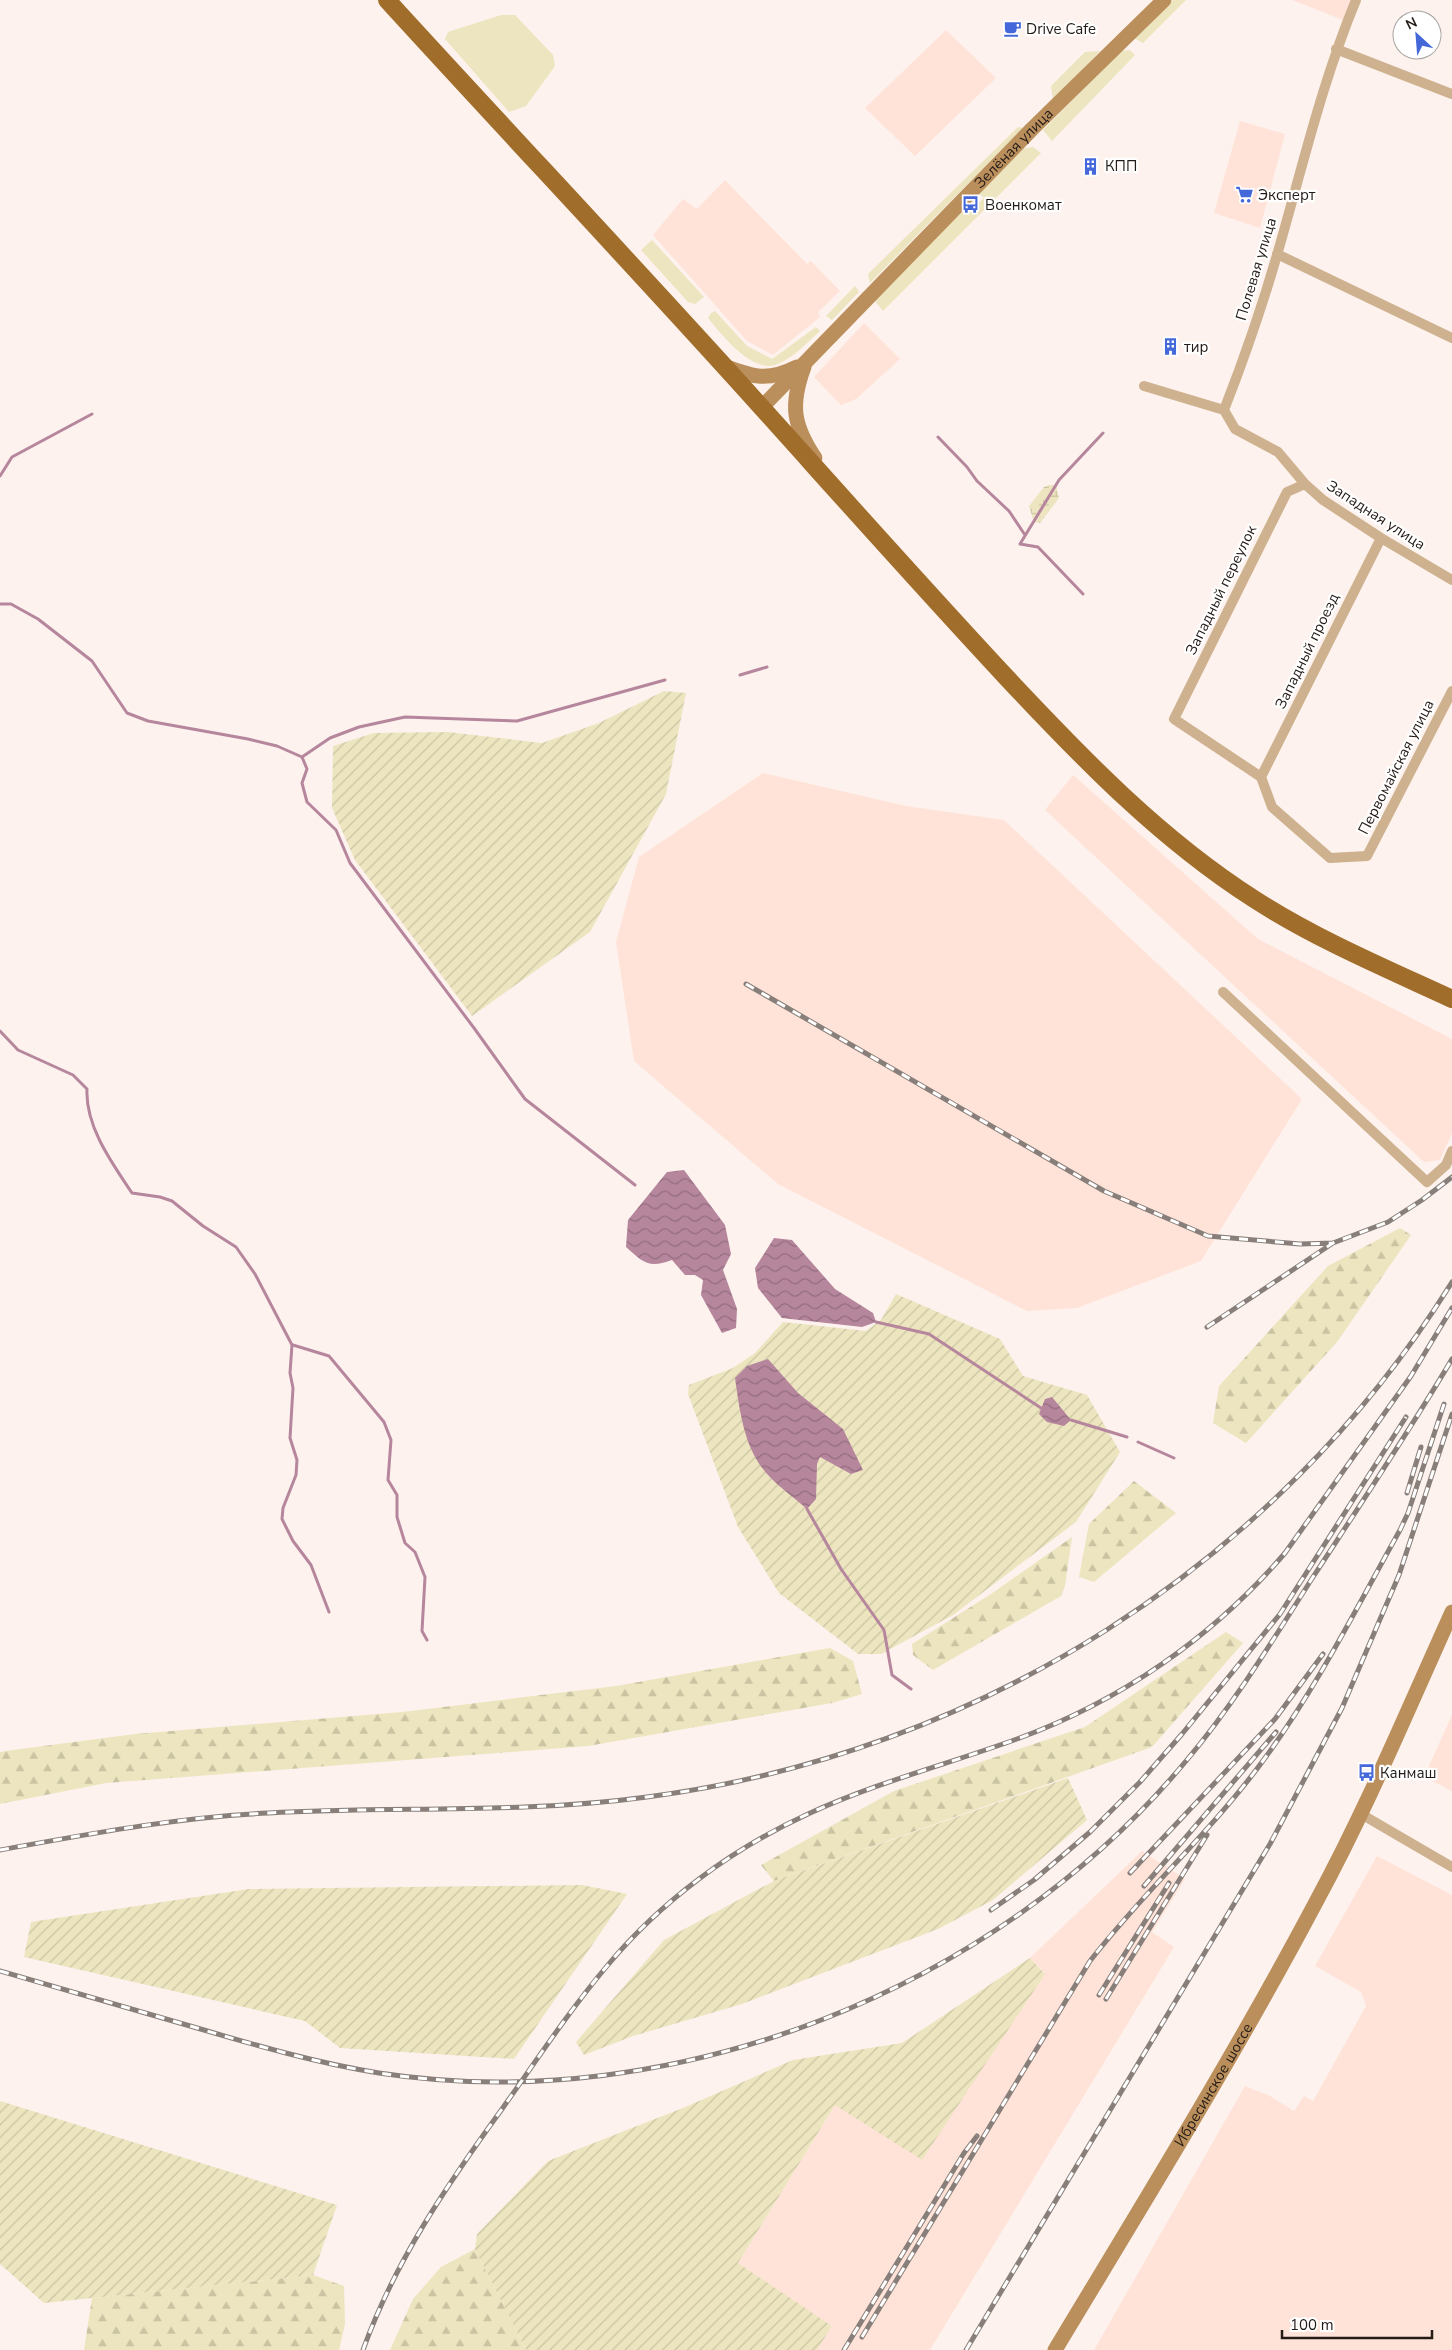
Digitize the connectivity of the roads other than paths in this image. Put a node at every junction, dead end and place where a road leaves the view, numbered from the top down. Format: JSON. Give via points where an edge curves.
{"nodes":[{"id":1,"x":387,"y":0,"type":"edge"},
{"id":2,"x":1164,"y":0,"type":"edge"},
{"id":3,"x":1356,"y":0,"type":"edge"},
{"id":4,"x":1336,"y":49,"type":"junction"},
{"id":5,"x":1452,"y":94,"type":"edge"},
{"id":6,"x":1277,"y":254,"type":"junction"},
{"id":7,"x":1452,"y":338,"type":"edge"},
{"id":8,"x":805,"y":364,"type":"junction"},
{"id":9,"x":724,"y":366,"type":"junction"},
{"id":10,"x":1144,"y":386,"type":"dead end"},
{"id":11,"x":762,"y":407,"type":"junction"},
{"id":12,"x":1224,"y":410,"type":"junction"},
{"id":13,"x":1304,"y":484,"type":"junction"},
{"id":14,"x":834,"y":488,"type":"junction"},
{"id":15,"x":1380,"y":538,"type":"junction"},
{"id":16,"x":1452,"y":580,"type":"edge"},
{"id":17,"x":1452,"y":691,"type":"edge"},
{"id":18,"x":1261,"y":777,"type":"junction"},
{"id":19,"x":1223,"y":992,"type":"dead end"},
{"id":20,"x":1452,"y":999,"type":"edge"},
{"id":21,"x":1452,"y":1151,"type":"edge"},
{"id":22,"x":1452,"y":1612,"type":"edge"},
{"id":23,"x":1361,"y":1814,"type":"junction"},
{"id":24,"x":1452,"y":1868,"type":"edge"},
{"id":25,"x":1055,"y":2350,"type":"edge"}],
"edges":[{"from":1,"to":9,"type":"highway"},
{"from":2,"to":8,"type":"main road","name":"Зелёная улица","via":[[1032,128]]},
{"from":3,"to":4,"type":"street","name":"Полевая улица"},
{"from":4,"to":5,"type":"street"},
{"from":4,"to":6,"type":"street","name":"Полевая улица"},
{"from":6,"to":7,"type":"street"},
{"from":6,"to":12,"type":"street","name":"Полевая улица","via":[[1248,348]]},
{"from":8,"to":9,"type":"main road","via":[[786,373],[763,378]]},
{"from":8,"to":11,"type":"main road","name":"Зелёная улица"},
{"from":8,"to":14,"type":"main road","via":[[795,400],[797,427]]},
{"from":9,"to":11,"type":"highway"},
{"from":10,"to":12,"type":"street"},
{"from":11,"to":14,"type":"highway"},
{"from":12,"to":13,"type":"street","name":"Западная улица","via":[[1235,429],[1278,452]]},
{"from":13,"to":15,"type":"street","name":"Западная улица"},
{"from":13,"to":18,"type":"street","name":"Западный переулок","via":[[1287,492],[1174,719]]},
{"from":14,"to":20,"type":"highway","via":[[1051,725],[1119,792],[1182,847],[1254,899],[1330,942]]},
{"from":15,"to":16,"type":"street","name":"Западная улица"},
{"from":15,"to":18,"type":"street","name":"Западный проезд"},
{"from":17,"to":18,"type":"street","name":"Первомайская улица","via":[[1368,856],[1330,858],[1272,807]]},
{"from":19,"to":21,"type":"street","via":[[1427,1182],[1446,1164]]},
{"from":22,"to":23,"type":"main road","name":"Ибресинское шоссе"},
{"from":23,"to":24,"type":"street"},
{"from":23,"to":25,"type":"main road","name":"Ибресинское шоссе","via":[[1317,1901],[1219,2077]]}]}
